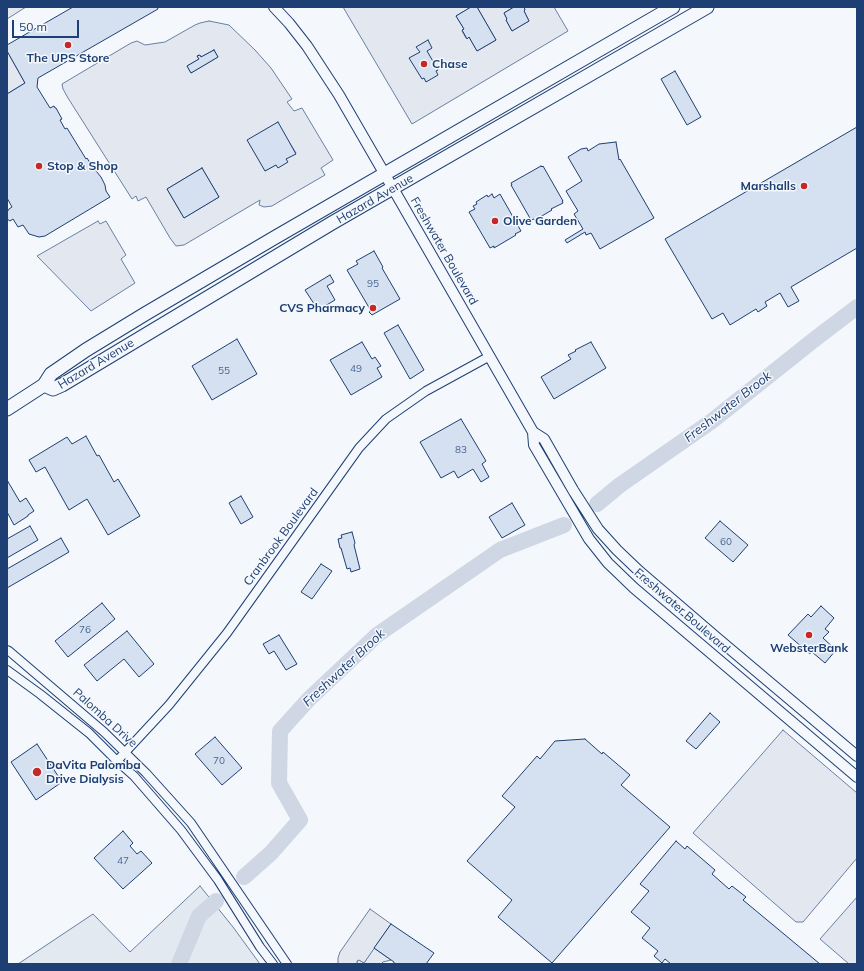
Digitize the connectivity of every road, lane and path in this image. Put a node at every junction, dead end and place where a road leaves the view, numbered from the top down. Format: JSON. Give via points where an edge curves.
{"nodes":[{"id":1,"x":274,"y":7,"type":"edge"},
{"id":2,"x":673,"y":7,"type":"edge"},
{"id":3,"x":707,"y":7,"type":"edge"},
{"id":4,"x":611,"y":43,"type":"junction"},
{"id":5,"x":599,"y":50,"type":"junction"},
{"id":6,"x":614,"y":61,"type":"junction"},
{"id":7,"x":384,"y":174,"type":"junction"},
{"id":8,"x":393,"y":188,"type":"junction"},
{"id":9,"x":167,"y":301,"type":"junction"},
{"id":10,"x":146,"y":334,"type":"junction"},
{"id":11,"x":490,"y":356,"type":"junction"},
{"id":12,"x":44,"y":385,"type":"junction"},
{"id":13,"x":7,"y":409,"type":"edge"},
{"id":14,"x":533,"y":432,"type":"junction"},
{"id":15,"x":717,"y":638,"type":"junction"},
{"id":16,"x":7,"y":650,"type":"edge"},
{"id":17,"x":707,"y":650,"type":"junction"},
{"id":18,"x":7,"y":670,"type":"edge"},
{"id":19,"x":126,"y":752,"type":"junction"},
{"id":20,"x":857,"y":756,"type":"edge"},
{"id":21,"x":117,"y":761,"type":"junction"},
{"id":22,"x":857,"y":777,"type":"edge"},
{"id":23,"x":208,"y":848,"type":"junction"},
{"id":24,"x":199,"y":854,"type":"junction"},
{"id":25,"x":273,"y":964,"type":"edge"},
{"id":26,"x":287,"y":964,"type":"edge"}],
"edges":[{"from":1,"to":7,"type":"street","name":"Freshwater Boulevard","via":[[316,59]]},
{"from":2,"to":4,"type":"main road","name":"Hazard Avenue"},
{"from":3,"to":6,"type":"main road","name":"Hazard Avenue"},
{"from":4,"to":5,"type":"main road","name":"Hazard Avenue"},
{"from":4,"to":6,"type":"main road"},
{"from":5,"to":6,"type":"main road"},
{"from":5,"to":7,"type":"main road","name":"Hazard Avenue"},
{"from":6,"to":8,"type":"main road","name":"Hazard Avenue"},
{"from":7,"to":8,"type":"street","name":"Freshwater Boulevard"},
{"from":7,"to":9,"type":"main road","name":"Hazard Avenue"},
{"from":8,"to":10,"type":"main road","name":"Hazard Avenue"},
{"from":8,"to":11,"type":"street","name":"Freshwater Boulevard"},
{"from":9,"to":10,"type":"main road","via":[[154,327]]},
{"from":9,"to":12,"type":"main road","name":"Hazard Avenue","via":[[64,365],[51,374]]},
{"from":10,"to":12,"type":"main road","name":"Hazard Avenue","via":[[58,387],[53,389]]},
{"from":11,"to":14,"type":"street","name":"Freshwater Boulevard"},
{"from":11,"to":19,"type":"street","name":"Cranbrook Boulevard","via":[[426,391],[386,419],[359,448],[228,633],[169,705]]},
{"from":12,"to":13,"type":"main road","name":"Hazard Avenue"},
{"from":14,"to":15,"type":"street","name":"Freshwater Boulevard","via":[[544,439],[598,529],[639,571]]},
{"from":14,"to":17,"type":"street","name":"Freshwater Boulevard","via":[[534,445],[589,539],[608,563]]},
{"from":15,"to":17,"type":"street"},
{"from":15,"to":20,"type":"street","name":"Freshwater Boulevard"},
{"from":16,"to":19,"type":"street","name":"Palomba Drive"},
{"from":17,"to":22,"type":"street","name":"Freshwater Boulevard"},
{"from":18,"to":21,"type":"street","name":"Palomba Drive","via":[[89,733]]},
{"from":19,"to":21,"type":"street","name":"Cranbrook Boulevard"},
{"from":19,"to":23,"type":"street","name":"Palomba Drive","via":[[191,823]]},
{"from":21,"to":24,"type":"street","name":"Palomba Drive","via":[[139,782]]},
{"from":23,"to":24,"type":"street"},
{"from":23,"to":26,"type":"street","name":"Palomba Drive"},
{"from":24,"to":25,"type":"street","name":"Palomba Drive"}]}
